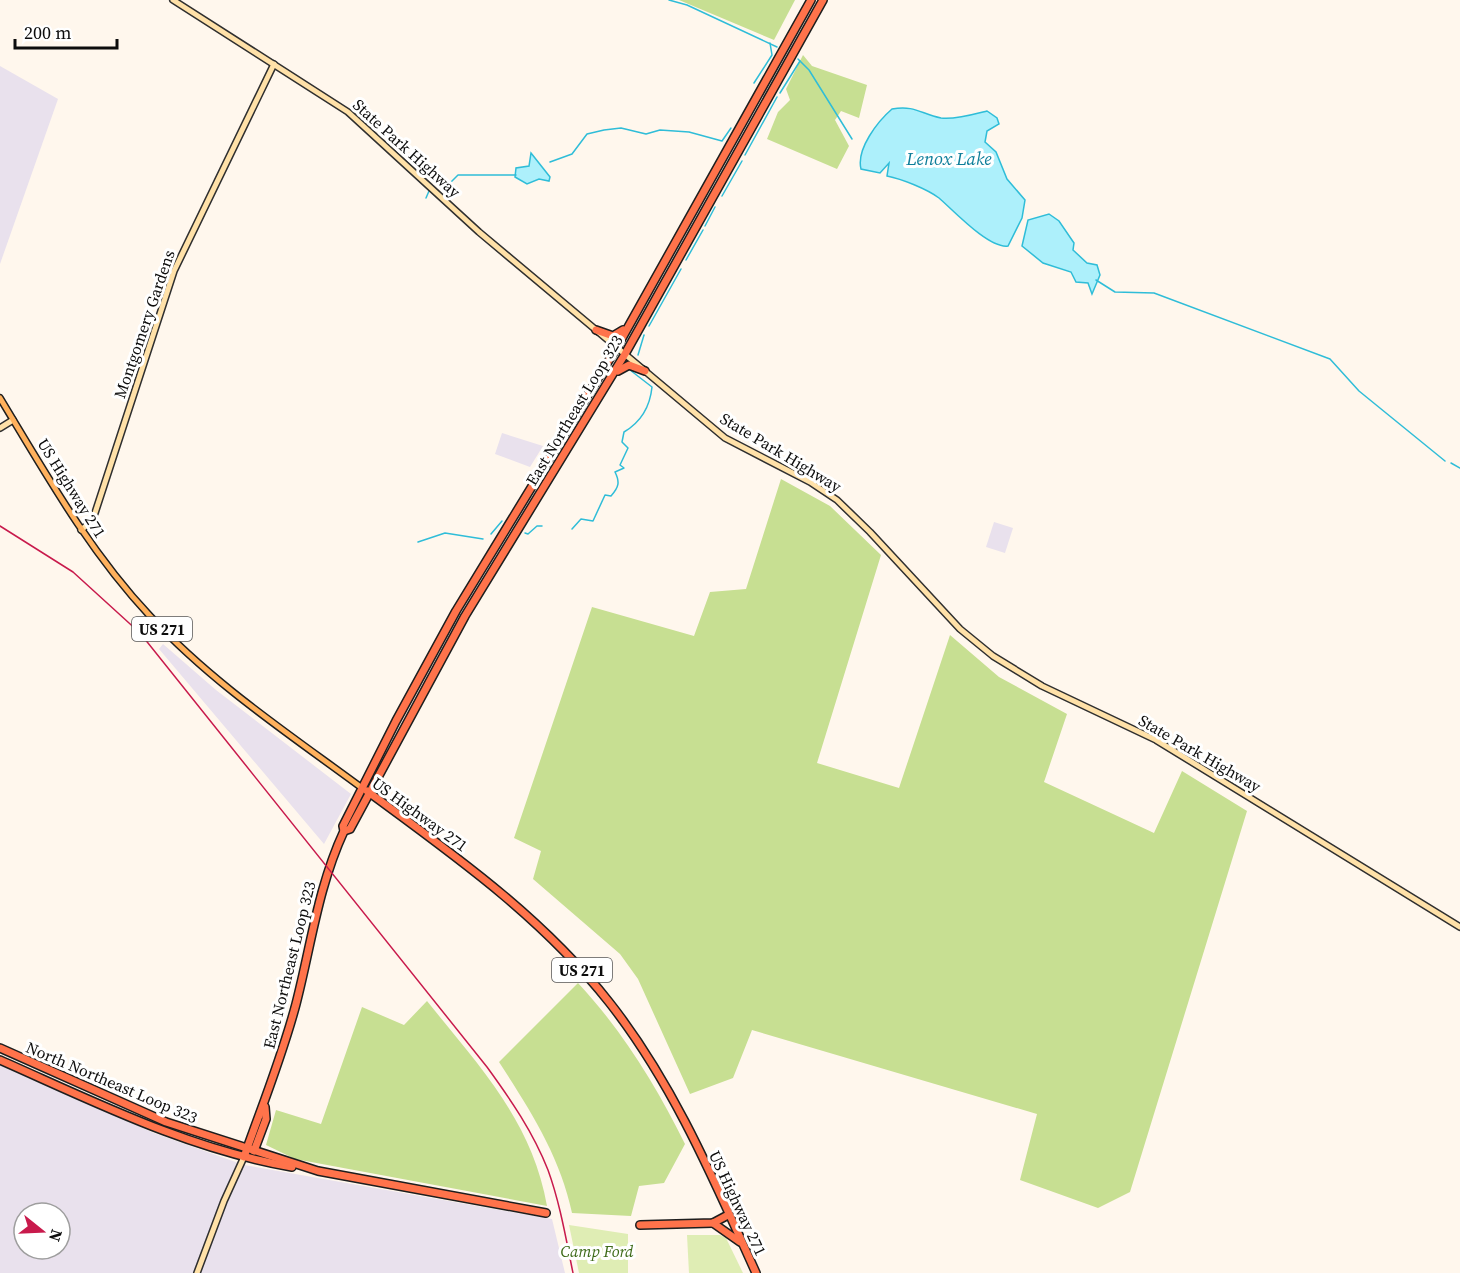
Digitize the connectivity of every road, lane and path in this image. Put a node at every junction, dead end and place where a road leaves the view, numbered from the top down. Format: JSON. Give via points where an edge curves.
{"nodes":[{"id":1,"x":173,"y":0,"type":"edge"},
{"id":2,"x":811,"y":0,"type":"edge"},
{"id":3,"x":823,"y":0,"type":"edge"},
{"id":4,"x":274,"y":64,"type":"junction"},
{"id":5,"x":740,"y":126,"type":"junction"},
{"id":6,"x":749,"y":132,"type":"junction"},
{"id":7,"x":702,"y":195,"type":"junction"},
{"id":8,"x":711,"y":200,"type":"junction"},
{"id":9,"x":653,"y":281,"type":"junction"},
{"id":10,"x":662,"y":287,"type":"junction"},
{"id":11,"x":632,"y":319,"type":"junction"},
{"id":12,"x":596,"y":330,"type":"junction"},
{"id":13,"x":617,"y":347,"type":"junction"},
{"id":14,"x":625,"y":354,"type":"junction"},
{"id":15,"x":645,"y":371,"type":"junction"},
{"id":16,"x":612,"y":377,"type":"junction"},
{"id":17,"x":0,"y":398,"type":"edge"},
{"id":18,"x":575,"y":417,"type":"junction"},
{"id":19,"x":14,"y":420,"type":"junction"},
{"id":20,"x":584,"y":423,"type":"junction"},
{"id":21,"x":0,"y":428,"type":"edge"},
{"id":22,"x":515,"y":512,"type":"junction"},
{"id":23,"x":524,"y":518,"type":"junction"},
{"id":24,"x":81,"y":530,"type":"junction"},
{"id":25,"x":474,"y":580,"type":"junction"},
{"id":26,"x":483,"y":585,"type":"junction"},
{"id":27,"x":423,"y":670,"type":"junction"},
{"id":28,"x":432,"y":675,"type":"junction"},
{"id":29,"x":396,"y":721,"type":"junction"},
{"id":30,"x":404,"y":725,"type":"junction"},
{"id":31,"x":365,"y":790,"type":"junction"},
{"id":32,"x":1460,"y":927,"type":"edge"},
{"id":33,"x":0,"y":1048,"type":"edge"},
{"id":34,"x":0,"y":1060,"type":"edge"},
{"id":35,"x":29,"y":1061,"type":"junction"},
{"id":36,"x":24,"y":1070,"type":"junction"},
{"id":37,"x":265,"y":1107,"type":"junction"},
{"id":38,"x":166,"y":1122,"type":"junction"},
{"id":39,"x":162,"y":1131,"type":"junction"},
{"id":40,"x":248,"y":1148,"type":"junction"},
{"id":41,"x":256,"y":1150,"type":"junction"},
{"id":42,"x":244,"y":1157,"type":"junction"},
{"id":43,"x":318,"y":1171,"type":"junction"},
{"id":44,"x":723,"y":1203,"type":"junction"},
{"id":45,"x":546,"y":1212,"type":"dead end"},
{"id":46,"x":728,"y":1215,"type":"junction"},
{"id":47,"x":713,"y":1223,"type":"junction"},
{"id":48,"x":640,"y":1226,"type":"dead end"},
{"id":49,"x":742,"y":1244,"type":"junction"},
{"id":50,"x":197,"y":1273,"type":"edge"},
{"id":51,"x":756,"y":1273,"type":"edge"}],
"edges":[{"from":1,"to":4,"type":"main road","name":"State Park Highway"},
{"from":2,"to":5,"type":"highway","name":"East Northeast Loop 323"},
{"from":3,"to":6,"type":"highway","name":"East Northeast Loop 323"},
{"from":4,"to":12,"type":"main road","name":"State Park Highway","via":[[348,112],[479,232]]},
{"from":4,"to":24,"type":"main road","name":"Montgomery Gardens","via":[[174,271],[95,513]]},
{"from":5,"to":6,"type":"highway"},
{"from":5,"to":7,"type":"highway","name":"East Northeast Loop 323"},
{"from":6,"to":8,"type":"highway","name":"East Northeast Loop 323"},
{"from":7,"to":8,"type":"highway"},
{"from":7,"to":9,"type":"highway","name":"East Northeast Loop 323"},
{"from":8,"to":10,"type":"highway","name":"East Northeast Loop 323"},
{"from":9,"to":10,"type":"highway"},
{"from":9,"to":11,"type":"highway","name":"East Northeast Loop 323"},
{"from":10,"to":14,"type":"highway","name":"East Northeast Loop 323"},
{"from":11,"to":12,"type":"highway","via":[[615,336]]},
{"from":11,"to":13,"type":"highway","name":"East Northeast Loop 323"},
{"from":12,"to":13,"type":"main road","name":"State Park Highway"},
{"from":13,"to":14,"type":"main road","name":"State Park Highway"},
{"from":13,"to":18,"type":"highway","name":"East Northeast Loop 323"},
{"from":14,"to":15,"type":"main road","name":"State Park Highway"},
{"from":14,"to":16,"type":"highway","name":"East Northeast Loop 323"},
{"from":15,"to":16,"type":"highway","via":[[627,365]]},
{"from":15,"to":32,"type":"main road","name":"State Park Highway","via":[[725,438],[817,486],[845,507],[960,628],[1002,662],[1052,691],[1159,742]]},
{"from":16,"to":20,"type":"highway","name":"East Northeast Loop 323"},
{"from":17,"to":19,"type":"main road","number":"US 271"},
{"from":18,"to":20,"type":"highway"},
{"from":18,"to":22,"type":"highway","name":"East Northeast Loop 323"},
{"from":19,"to":21,"type":"main road"},
{"from":19,"to":24,"type":"main road","name":"US Highway 271","number":"US 271"},
{"from":20,"to":23,"type":"highway","name":"East Northeast Loop 323"},
{"from":22,"to":23,"type":"highway"},
{"from":22,"to":25,"type":"highway","name":"East Northeast Loop 323"},
{"from":23,"to":26,"type":"highway","name":"East Northeast Loop 323"},
{"from":24,"to":31,"type":"main road","name":"US Highway 271","number":"US 271","via":[[124,587],[185,651],[238,696]]},
{"from":25,"to":26,"type":"highway"},
{"from":25,"to":27,"type":"highway","name":"East Northeast Loop 323"},
{"from":26,"to":28,"type":"highway","name":"East Northeast Loop 323"},
{"from":27,"to":28,"type":"highway"},
{"from":27,"to":29,"type":"highway","name":"East Northeast Loop 323"},
{"from":28,"to":30,"type":"highway","name":"East Northeast Loop 323"},
{"from":29,"to":30,"type":"highway"},
{"from":29,"to":31,"type":"highway","name":"East Northeast Loop 323"},
{"from":30,"to":31,"type":"highway","name":"East Northeast Loop 323"},
{"from":31,"to":37,"type":"highway","name":"East Northeast Loop 323","via":[[344,826],[323,885],[297,1003]]},
{"from":31,"to":44,"type":"highway","name":"US Highway 271","number":"US 271","via":[[512,901],[586,975],[627,1026],[662,1080]]},
{"from":33,"to":35,"type":"highway","name":"North Northeast Loop 323"},
{"from":34,"to":36,"type":"highway","name":"North Northeast Loop 323"},
{"from":35,"to":36,"type":"highway"},
{"from":35,"to":38,"type":"highway","name":"North Northeast Loop 323"},
{"from":36,"to":39,"type":"highway","name":"North Northeast Loop 323"},
{"from":37,"to":40,"type":"highway","name":"East Northeast Loop 323","via":[[257,1118]]},
{"from":37,"to":41,"type":"highway","name":"East Northeast Loop 323","via":[[266,1119]]},
{"from":38,"to":39,"type":"highway"},
{"from":38,"to":40,"type":"highway","name":"North Northeast Loop 323"},
{"from":39,"to":42,"type":"highway","name":"North Northeast Loop 323"},
{"from":40,"to":41,"type":"highway","name":"North Northeast Loop 323"},
{"from":40,"to":42,"type":"highway","name":"East Northeast Loop 323"},
{"from":41,"to":42,"type":"highway"},
{"from":41,"to":43,"type":"highway","name":"North Northeast Loop 323"},
{"from":42,"to":43,"type":"highway","name":"North Northeast Loop 323"},
{"from":42,"to":50,"type":"main road"},
{"from":43,"to":45,"type":"highway","name":"North Northeast Loop 323"},
{"from":44,"to":46,"type":"highway","name":"US Highway 271","number":"US 271"},
{"from":44,"to":47,"type":"highway","via":[[720,1216]]},
{"from":46,"to":47,"type":"highway"},
{"from":46,"to":49,"type":"highway","name":"US Highway 271","number":"US 271"},
{"from":47,"to":48,"type":"highway"},
{"from":47,"to":49,"type":"highway"},
{"from":49,"to":51,"type":"highway","name":"US Highway 271","number":"US 271"}]}
